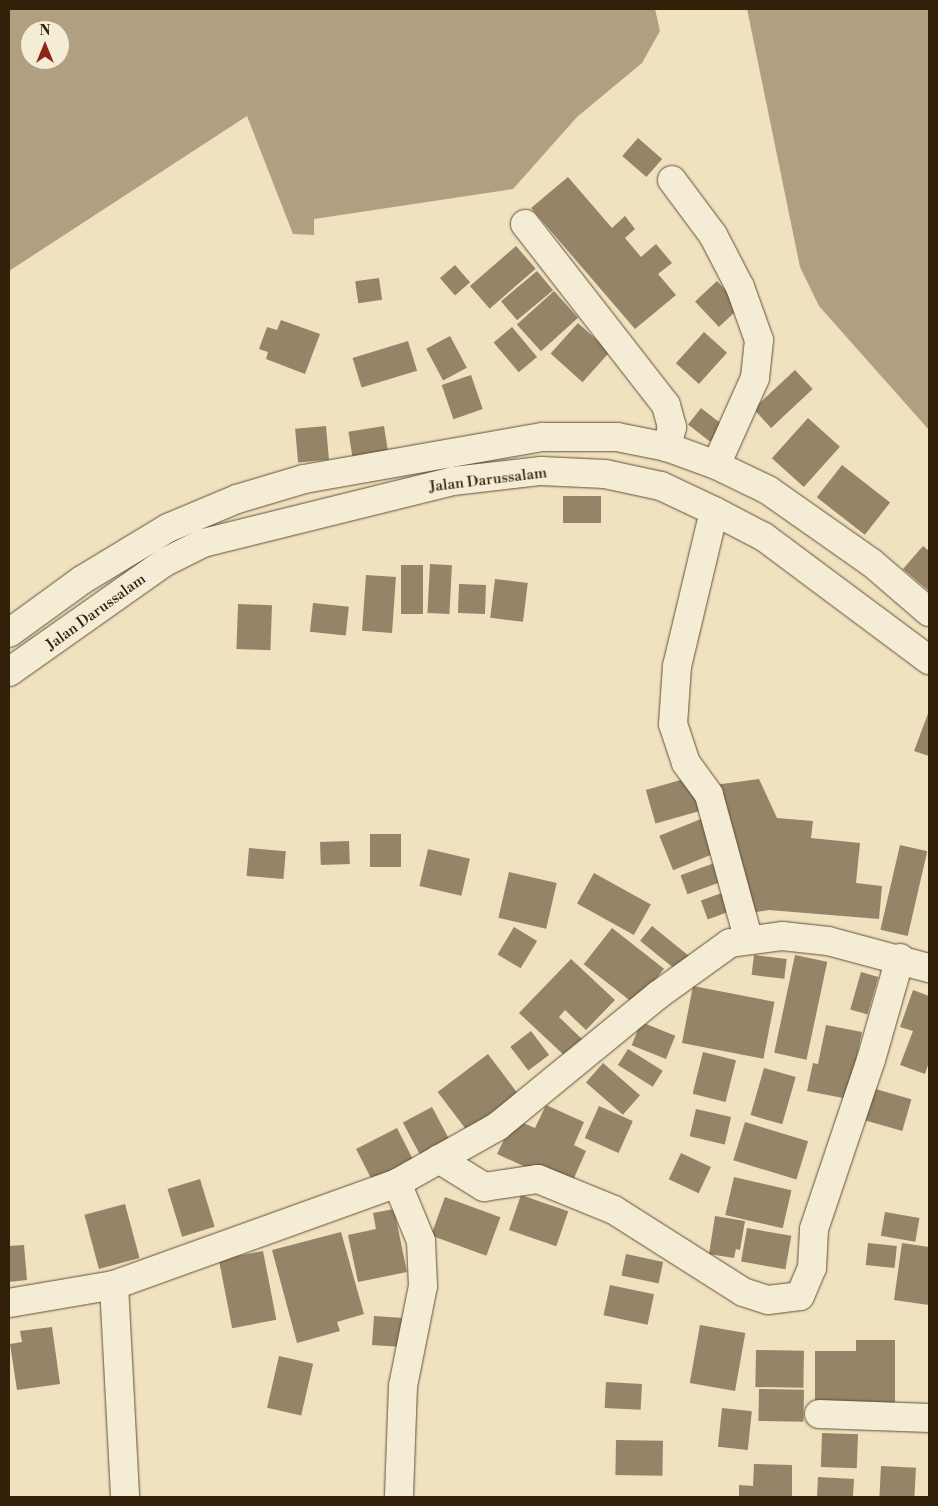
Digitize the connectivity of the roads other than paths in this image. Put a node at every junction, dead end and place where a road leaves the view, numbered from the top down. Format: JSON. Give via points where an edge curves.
{"nodes":[{"id":1,"x":672,"y":180,"type":"dead end"},
{"id":2,"x":524,"y":224,"type":"dead end"},
{"id":3,"x":667,"y":447,"type":"junction"},
{"id":4,"x":716,"y":465,"type":"junction"},
{"id":5,"x":714,"y":510,"type":"junction"},
{"id":6,"x":929,"y":612,"type":"edge"},
{"id":7,"x":9,"y":633,"type":"edge"},
{"id":8,"x":929,"y":660,"type":"edge"},
{"id":9,"x":9,"y":672,"type":"edge"},
{"id":10,"x":748,"y":938,"type":"junction"},
{"id":11,"x":900,"y":958,"type":"junction"},
{"id":12,"x":929,"y":968,"type":"edge"},
{"id":13,"x":439,"y":1159,"type":"junction"},
{"id":14,"x":397,"y":1183,"type":"junction"},
{"id":15,"x":114,"y":1285,"type":"junction"},
{"id":16,"x":9,"y":1303,"type":"edge"},
{"id":17,"x":820,"y":1414,"type":"dead end"},
{"id":18,"x":929,"y":1418,"type":"edge"},
{"id":19,"x":125,"y":1497,"type":"edge"},
{"id":20,"x":399,"y":1497,"type":"edge"}],
"edges":[{"from":1,"to":4,"type":"street","via":[[713,235],[740,286],[759,340],[754,378]]},
{"from":2,"to":3,"type":"street","via":[[666,405],[672,427]]},
{"from":3,"to":4,"type":"street","name":"Jalan Darussalam"},
{"from":3,"to":7,"type":"street","name":"Jalan Darussalam","via":[[617,437],[543,437],[304,479],[237,499],[168,528],[82,580]]},
{"from":4,"to":6,"type":"street","name":"Jalan Darussalam","via":[[768,490],[872,563]]},
{"from":5,"to":8,"type":"street","name":"Jalan Darussalam","via":[[764,537]]},
{"from":5,"to":9,"type":"street","name":"Jalan Darussalam","via":[[661,486],[605,474],[541,470],[436,485],[202,543],[165,562]]},
{"from":5,"to":10,"type":"street","via":[[677,666],[673,724],[686,763],[710,795]]},
{"from":10,"to":11,"type":"street","via":[[782,936],[828,942]]},
{"from":10,"to":13,"type":"street","via":[[711,954],[498,1126]]},
{"from":11,"to":12,"type":"street"},
{"from":11,"to":13,"type":"street","via":[[871,1060],[814,1229],[812,1268],[800,1296],[768,1300],[743,1292],[614,1210],[538,1178],[484,1187]]},
{"from":13,"to":14,"type":"street"},
{"from":14,"to":15,"type":"street"},
{"from":14,"to":20,"type":"street","via":[[421,1241],[423,1286],[403,1386]]},
{"from":15,"to":16,"type":"street"},
{"from":15,"to":19,"type":"street"},
{"from":17,"to":18,"type":"street"}]}
